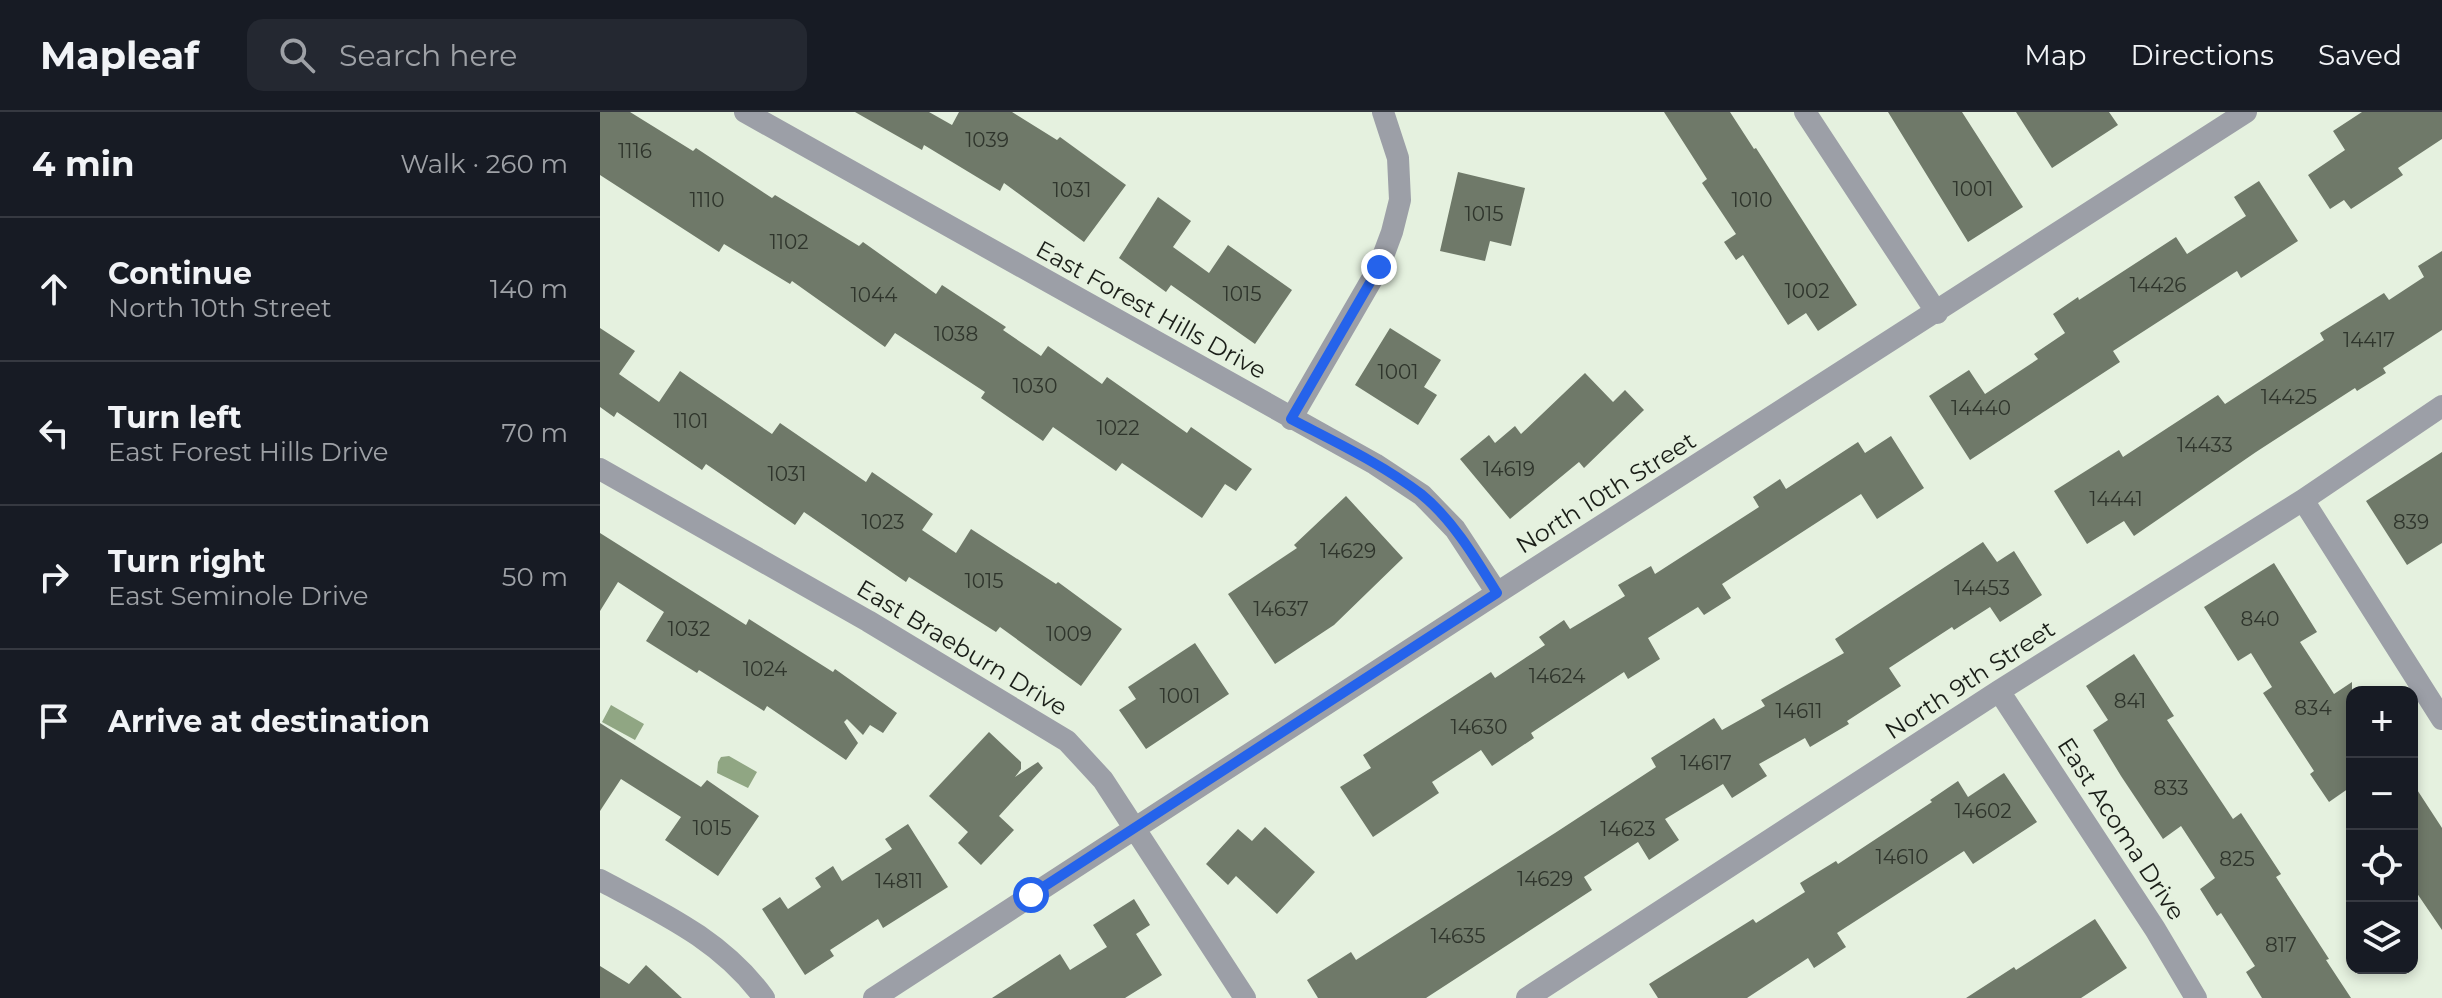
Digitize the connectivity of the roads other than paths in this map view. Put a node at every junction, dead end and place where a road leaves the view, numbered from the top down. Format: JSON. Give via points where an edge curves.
{"nodes":[{"id":1,"x":745,"y":112,"type":"edge"},
{"id":2,"x":1383,"y":112,"type":"edge"},
{"id":3,"x":1805,"y":112,"type":"edge"},
{"id":4,"x":2246,"y":112,"type":"edge"},
{"id":5,"x":1937,"y":313,"type":"junction"},
{"id":6,"x":2442,"y":406,"type":"edge"},
{"id":7,"x":1291,"y":419,"type":"junction"},
{"id":8,"x":600,"y":469,"type":"edge"},
{"id":9,"x":2303,"y":500,"type":"junction"},
{"id":10,"x":1497,"y":593,"type":"junction"},
{"id":11,"x":1999,"y":691,"type":"junction"},
{"id":12,"x":2442,"y":719,"type":"edge"},
{"id":13,"x":1135,"y":827,"type":"junction"},
{"id":14,"x":600,"y":880,"type":"edge"},
{"id":15,"x":764,"y":998,"type":"edge"},
{"id":16,"x":874,"y":998,"type":"edge"},
{"id":17,"x":1245,"y":998,"type":"edge"},
{"id":18,"x":1527,"y":998,"type":"edge"},
{"id":19,"x":2196,"y":998,"type":"edge"}],
"edges":[{"from":1,"to":7,"type":"street","name":"East Forest Hills Drive"},
{"from":2,"to":7,"type":"street","via":[[1398,158],[1400,200],[1392,232],[1379,267]]},
{"from":3,"to":5,"type":"street"},
{"from":4,"to":5,"type":"street","name":"North 10th Street"},
{"from":5,"to":10,"type":"street","name":"North 10th Street"},
{"from":6,"to":9,"type":"street","name":"North 9th Street"},
{"from":7,"to":10,"type":"street","name":"East Forest Hills Drive","via":[[1422,495],[1455,529]]},
{"from":8,"to":13,"type":"street","name":"East Braeburn Drive","via":[[1067,741],[1103,780]]},
{"from":9,"to":11,"type":"street","name":"North 9th Street"},
{"from":9,"to":12,"type":"street"},
{"from":10,"to":13,"type":"street","name":"North 10th Street"},
{"from":11,"to":18,"type":"street","name":"North 9th Street"},
{"from":11,"to":19,"type":"street","name":"East Acoma Drive"},
{"from":13,"to":16,"type":"street","name":"North 10th Street"},
{"from":13,"to":17,"type":"street","name":"East Braeburn Drive"},
{"from":14,"to":15,"type":"street","via":[[719,949]]}]}
